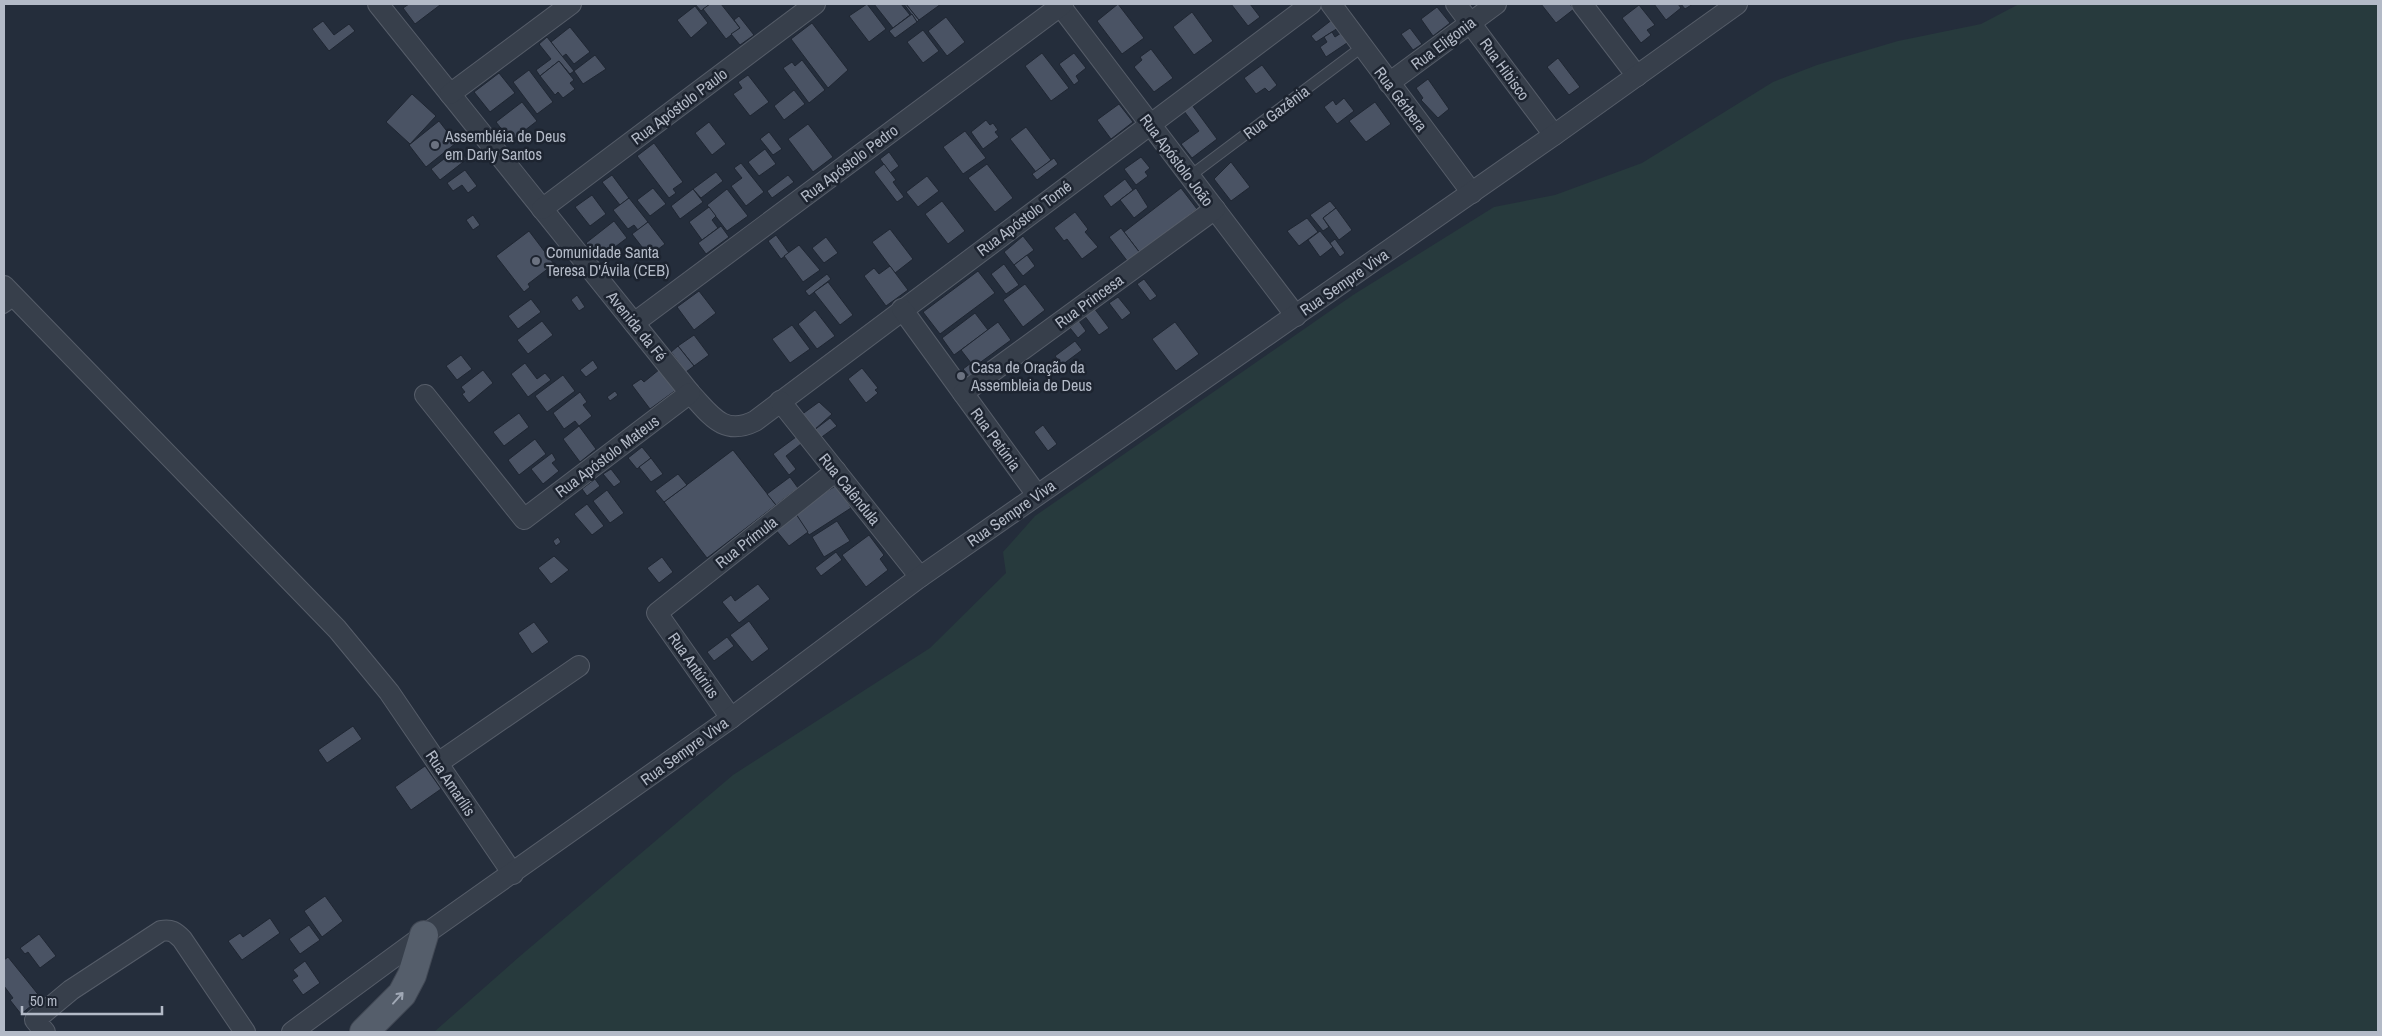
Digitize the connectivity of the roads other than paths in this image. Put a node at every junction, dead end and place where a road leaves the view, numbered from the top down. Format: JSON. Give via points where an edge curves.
{"nodes":[{"id":1,"x":378,"y":4,"type":"edge"},
{"id":2,"x":571,"y":4,"type":"edge"},
{"id":3,"x":815,"y":4,"type":"edge"},
{"id":4,"x":1061,"y":4,"type":"edge"},
{"id":5,"x":1311,"y":4,"type":"edge"},
{"id":6,"x":1331,"y":4,"type":"edge"},
{"id":7,"x":1456,"y":4,"type":"edge"},
{"id":8,"x":1496,"y":4,"type":"edge"},
{"id":9,"x":1582,"y":4,"type":"edge"},
{"id":10,"x":1737,"y":4,"type":"edge"},
{"id":11,"x":1471,"y":23,"type":"junction"},
{"id":12,"x":1362,"y":47,"type":"junction"},
{"id":13,"x":1637,"y":76,"type":"junction"},
{"id":14,"x":1389,"y":83,"type":"junction"},
{"id":15,"x":450,"y":94,"type":"junction"},
{"id":16,"x":1150,"y":124,"type":"junction"},
{"id":17,"x":1554,"y":135,"type":"junction"},
{"id":18,"x":1190,"y":176,"type":"junction"},
{"id":19,"x":1472,"y":193,"type":"junction"},
{"id":20,"x":542,"y":209,"type":"junction"},
{"id":21,"x":1215,"y":209,"type":"junction"},
{"id":22,"x":8,"y":298,"type":"edge"},
{"id":23,"x":902,"y":309,"type":"junction"},
{"id":24,"x":1296,"y":316,"type":"junction"},
{"id":25,"x":634,"y":323,"type":"junction"},
{"id":26,"x":690,"y":393,"type":"junction"},
{"id":27,"x":963,"y":393,"type":"junction"},
{"id":28,"x":425,"y":395,"type":"dead end"},
{"id":29,"x":780,"y":401,"type":"junction"},
{"id":30,"x":735,"y":427,"type":"joint"},
{"id":31,"x":836,"y":471,"type":"junction"},
{"id":32,"x":1036,"y":496,"type":"junction"},
{"id":33,"x":920,"y":577,"type":"junction"},
{"id":34,"x":657,"y":613,"type":"joint"},
{"id":35,"x":579,"y":666,"type":"dead end"},
{"id":36,"x":731,"y":718,"type":"junction"},
{"id":37,"x":438,"y":763,"type":"junction"},
{"id":38,"x":513,"y":874,"type":"junction"},
{"id":39,"x":424,"y":935,"type":"junction"},
{"id":40,"x":45,"y":1032,"type":"edge"},
{"id":41,"x":246,"y":1032,"type":"edge"},
{"id":42,"x":292,"y":1032,"type":"edge"},
{"id":43,"x":364,"y":1032,"type":"edge"}],
"edges":[{"from":1,"to":15,"type":"street","name":"Avenida da Fé"},
{"from":2,"to":15,"type":"street"},
{"from":3,"to":20,"type":"street","name":"Rua Apóstolo Paulo"},
{"from":4,"to":16,"type":"street","name":"Rua Apóstolo João"},
{"from":4,"to":25,"type":"street","name":"Rua Apóstolo Pedro"},
{"from":5,"to":16,"type":"street","name":"Rua Apóstolo Tomé"},
{"from":6,"to":12,"type":"street","name":"Rua Gérbera"},
{"from":7,"to":11,"type":"street","name":"Rua Hibisco"},
{"from":8,"to":11,"type":"street","name":"Rua Eligonia"},
{"from":9,"to":13,"type":"street"},
{"from":10,"to":13,"type":"street","name":"Rua Sempre Viva"},
{"from":11,"to":14,"type":"street","name":"Rua Eligonia"},
{"from":11,"to":17,"type":"street","name":"Rua Hibisco"},
{"from":12,"to":14,"type":"street","name":"Rua Gérbera"},
{"from":12,"to":18,"type":"lane","name":"Rua Gazênia"},
{"from":13,"to":17,"type":"street","name":"Rua Sempre Viva"},
{"from":14,"to":19,"type":"street","name":"Rua Gérbera"},
{"from":15,"to":20,"type":"street","name":"Avenida da Fé"},
{"from":16,"to":18,"type":"street","name":"Rua Apóstolo João"},
{"from":16,"to":23,"type":"street","name":"Rua Apóstolo Tomé"},
{"from":17,"to":19,"type":"street","name":"Rua Sempre Viva"},
{"from":18,"to":21,"type":"street","name":"Rua Apóstolo João"},
{"from":19,"to":24,"type":"street","name":"Rua Sempre Viva"},
{"from":20,"to":25,"type":"street","name":"Avenida da Fé"},
{"from":21,"to":24,"type":"street","name":"Rua Apóstolo João"},
{"from":21,"to":27,"type":"street","name":"Rua Princesa"},
{"from":22,"to":37,"type":"street","name":"Rua Amarílis","via":[[337,629],[389,692]]},
{"from":23,"to":27,"type":"street","name":"Rua Petúnia"},
{"from":23,"to":29,"type":"street","name":"Rua Apóstolo Tomé"},
{"from":24,"to":32,"type":"street","name":"Rua Sempre Viva"},
{"from":25,"to":26,"type":"street","name":"Avenida da Fé"},
{"from":26,"to":28,"type":"street","name":"Rua Apóstolo Mateus","via":[[524,519]]},
{"from":26,"to":30,"type":"street","name":"Avenida da Fé","via":[[714,418],[725,426]]},
{"from":27,"to":32,"type":"street","name":"Rua Petúnia"},
{"from":29,"to":30,"type":"street","name":"Rua Apóstolo Tomé","via":[[755,421]]},
{"from":29,"to":31,"type":"street","name":"Rua Calêndula"},
{"from":31,"to":33,"type":"street","name":"Rua Calêndula"},
{"from":31,"to":34,"type":"street","name":"Rua Prímula"},
{"from":32,"to":33,"type":"street","name":"Rua Sempre Viva"},
{"from":33,"to":36,"type":"street","name":"Rua Sempre Viva"},
{"from":34,"to":36,"type":"street","name":"Rua Antúrius"},
{"from":35,"to":37,"type":"street"},
{"from":36,"to":38,"type":"street","name":"Rua Sempre Viva"},
{"from":37,"to":38,"type":"street","name":"Rua Amarílis"},
{"from":38,"to":39,"type":"street","name":"Rua Sempre Viva"},
{"from":39,"to":42,"type":"street","name":"Rua Sempre Viva"},
{"from":43,"to":39,"type":"main road","one_way":true,"via":[[402,994],[412,975]]},
{"from":40,"to":41,"type":"street","via":[[35,1020],[71,990],[160,931],[168,930],[176,932],[182,939]]}]}
